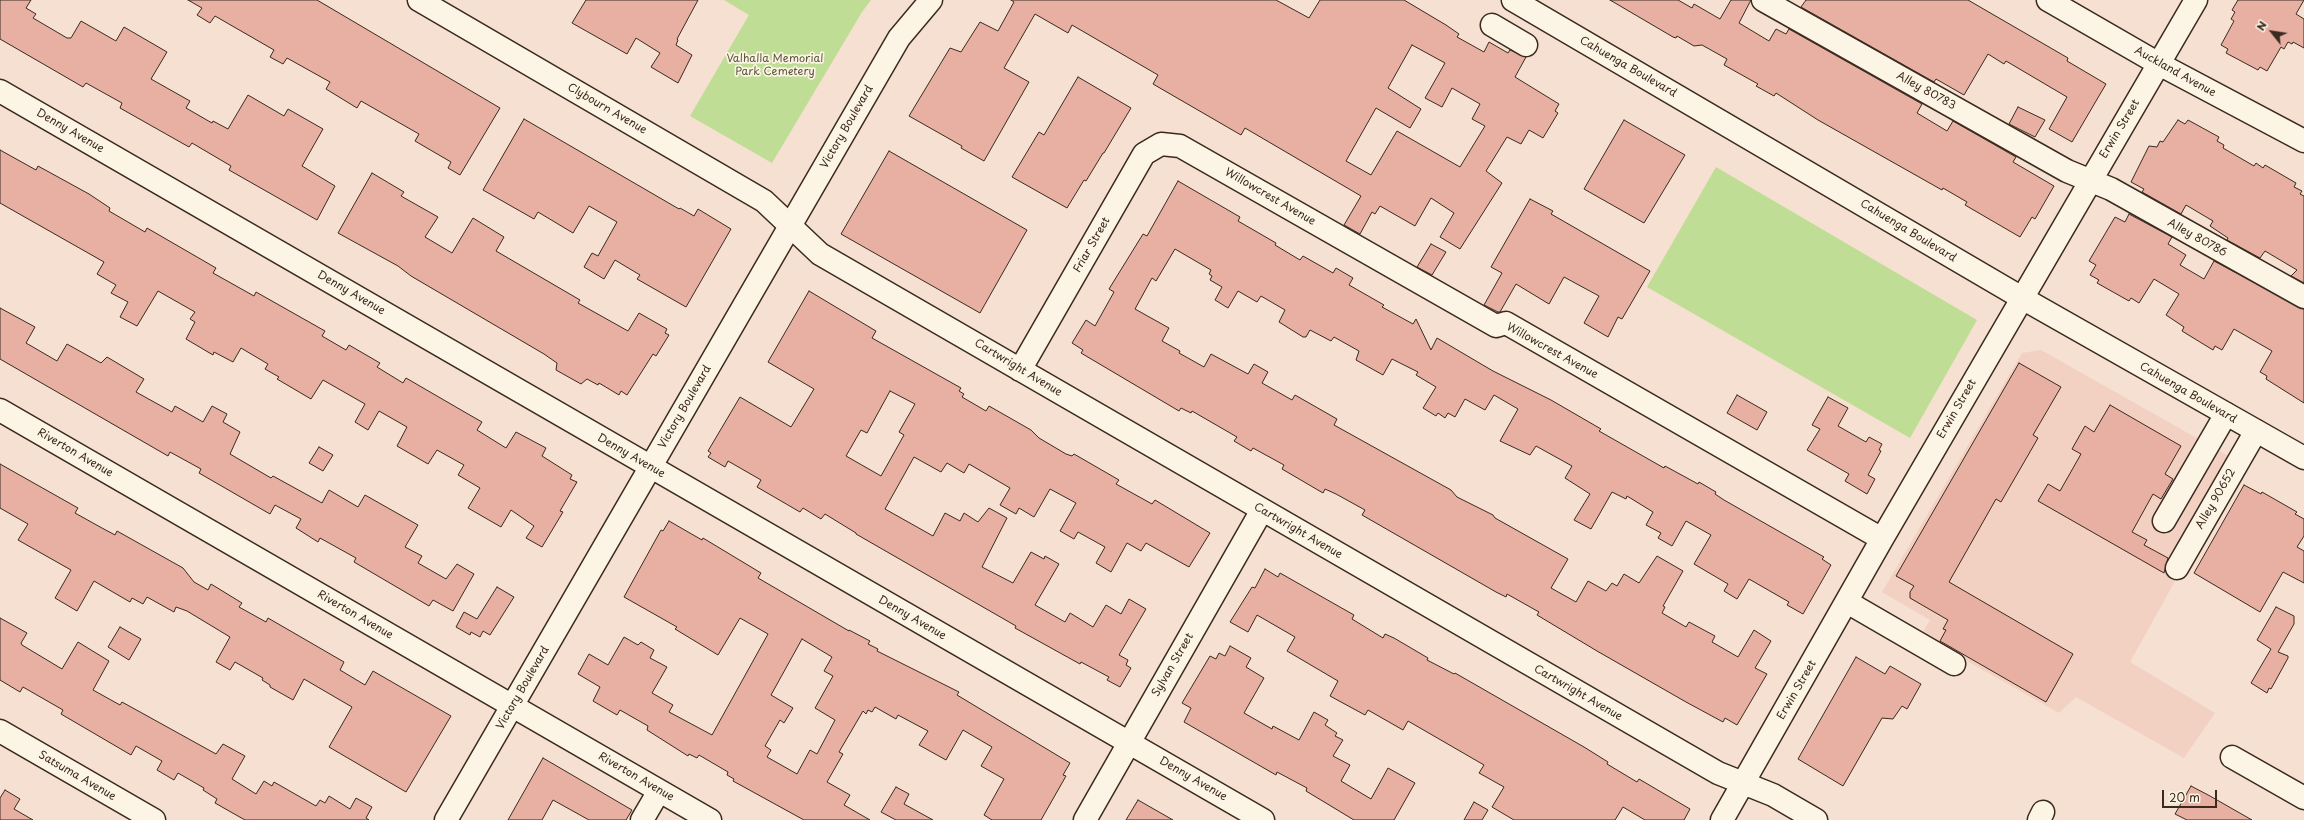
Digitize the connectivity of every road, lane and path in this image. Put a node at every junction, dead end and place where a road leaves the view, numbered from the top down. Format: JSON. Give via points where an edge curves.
{"nodes":[{"id":1,"x":418,"y":0,"type":"edge"},
{"id":2,"x":931,"y":0,"type":"edge"},
{"id":3,"x":1513,"y":0,"type":"edge"},
{"id":4,"x":1763,"y":0,"type":"edge"},
{"id":5,"x":2048,"y":0,"type":"edge"},
{"id":6,"x":2196,"y":0,"type":"edge"},
{"id":7,"x":1492,"y":25,"type":"dead end"},
{"id":8,"x":1526,"y":45,"type":"dead end"},
{"id":9,"x":2159,"y":64,"type":"junction"},
{"id":10,"x":0,"y":91,"type":"edge"},
{"id":11,"x":2304,"y":142,"type":"edge"},
{"id":12,"x":1180,"y":146,"type":"joint"},
{"id":13,"x":2089,"y":180,"type":"junction"},
{"id":14,"x":789,"y":225,"type":"junction"},
{"id":15,"x":2304,"y":297,"type":"edge"},
{"id":16,"x":2022,"y":298,"type":"junction"},
{"id":17,"x":1020,"y":370,"type":"junction"},
{"id":18,"x":0,"y":410,"type":"edge"},
{"id":19,"x":2226,"y":414,"type":"junction"},
{"id":20,"x":2256,"y":431,"type":"junction"},
{"id":21,"x":2304,"y":458,"type":"edge"},
{"id":22,"x":650,"y":468,"type":"junction"},
{"id":23,"x":1262,"y":510,"type":"junction"},
{"id":24,"x":2164,"y":520,"type":"dead end"},
{"id":25,"x":1882,"y":539,"type":"junction"},
{"id":26,"x":2177,"y":568,"type":"dead end"},
{"id":27,"x":1847,"y":602,"type":"junction"},
{"id":28,"x":1954,"y":664,"type":"dead end"},
{"id":29,"x":512,"y":706,"type":"junction"},
{"id":30,"x":0,"y":731,"type":"edge"},
{"id":31,"x":1129,"y":743,"type":"junction"},
{"id":32,"x":2232,"y":757,"type":"dead end"},
{"id":33,"x":1744,"y":782,"type":"junction"},
{"id":34,"x":659,"y":791,"type":"junction"},
{"id":35,"x":2304,"y":798,"type":"edge"},
{"id":36,"x":154,"y":820,"type":"edge"},
{"id":37,"x":446,"y":820,"type":"edge"},
{"id":38,"x":642,"y":820,"type":"edge"},
{"id":39,"x":710,"y":820,"type":"edge"},
{"id":40,"x":1085,"y":820,"type":"edge"},
{"id":41,"x":1263,"y":820,"type":"edge"},
{"id":42,"x":1722,"y":820,"type":"edge"},
{"id":43,"x":1816,"y":820,"type":"edge"}],
"edges":[{"from":1,"to":14,"type":"street","name":"Clybourn Avenue","via":[[764,201]]},
{"from":2,"to":14,"type":"street","name":"Victory Boulevard","via":[[899,38]]},
{"from":3,"to":16,"type":"street","name":"Cahuenga Boulevard"},
{"from":4,"to":13,"type":"street","name":"Alley 80783","via":[[2067,171]]},
{"from":5,"to":9,"type":"street","name":"Auckland Avenue"},
{"from":6,"to":9,"type":"street","name":"Erwin Street"},
{"from":7,"to":8,"type":"street"},
{"from":9,"to":11,"type":"street","name":"Auckland Avenue"},
{"from":9,"to":13,"type":"street","name":"Erwin Street"},
{"from":10,"to":22,"type":"street","name":"Denny Avenue"},
{"from":12,"to":17,"type":"street","name":"Friar Street","via":[[1161,144],[1144,154]]},
{"from":12,"to":25,"type":"street","name":"Willowcrest Avenue","via":[[1496,326],[1506,323]]},
{"from":13,"to":15,"type":"street","name":"Alley 80786","via":[[2111,189]]},
{"from":13,"to":16,"type":"street","name":"Erwin Street"},
{"from":14,"to":17,"type":"street","name":"Cartwright Avenue","via":[[820,254]]},
{"from":14,"to":22,"type":"street","name":"Victory Boulevard"},
{"from":16,"to":19,"type":"street","name":"Cahuenga Boulevard"},
{"from":16,"to":25,"type":"street","name":"Erwin Street"},
{"from":17,"to":23,"type":"street","name":"Cartwright Avenue"},
{"from":18,"to":29,"type":"street","name":"Riverton Avenue"},
{"from":19,"to":20,"type":"street","name":"Cahuenga Boulevard"},
{"from":19,"to":24,"type":"street"},
{"from":20,"to":21,"type":"street","name":"Cahuenga Boulevard"},
{"from":20,"to":26,"type":"street","name":"Alley 90652"},
{"from":22,"to":29,"type":"street","name":"Victory Boulevard"},
{"from":22,"to":31,"type":"street","name":"Denny Avenue"},
{"from":23,"to":31,"type":"street","name":"Sylvan Street"},
{"from":23,"to":33,"type":"street","name":"Cartwright Avenue","via":[[1718,773]]},
{"from":25,"to":27,"type":"street","name":"Erwin Street"},
{"from":27,"to":28,"type":"street"},
{"from":27,"to":33,"type":"street","name":"Erwin Street"},
{"from":29,"to":34,"type":"street","name":"Riverton Avenue"},
{"from":29,"to":37,"type":"street","name":"Victory Boulevard"},
{"from":30,"to":36,"type":"street","name":"Satsuma Avenue"},
{"from":31,"to":40,"type":"street","name":"Sylvan Street"},
{"from":31,"to":41,"type":"street","name":"Denny Avenue"},
{"from":32,"to":35,"type":"street"},
{"from":33,"to":42,"type":"street","name":"Erwin Street"},
{"from":33,"to":43,"type":"street","name":"Cartwright Avenue","via":[[1773,795]]},
{"from":34,"to":38,"type":"street"},
{"from":34,"to":39,"type":"street","name":"Riverton Avenue"}]}
